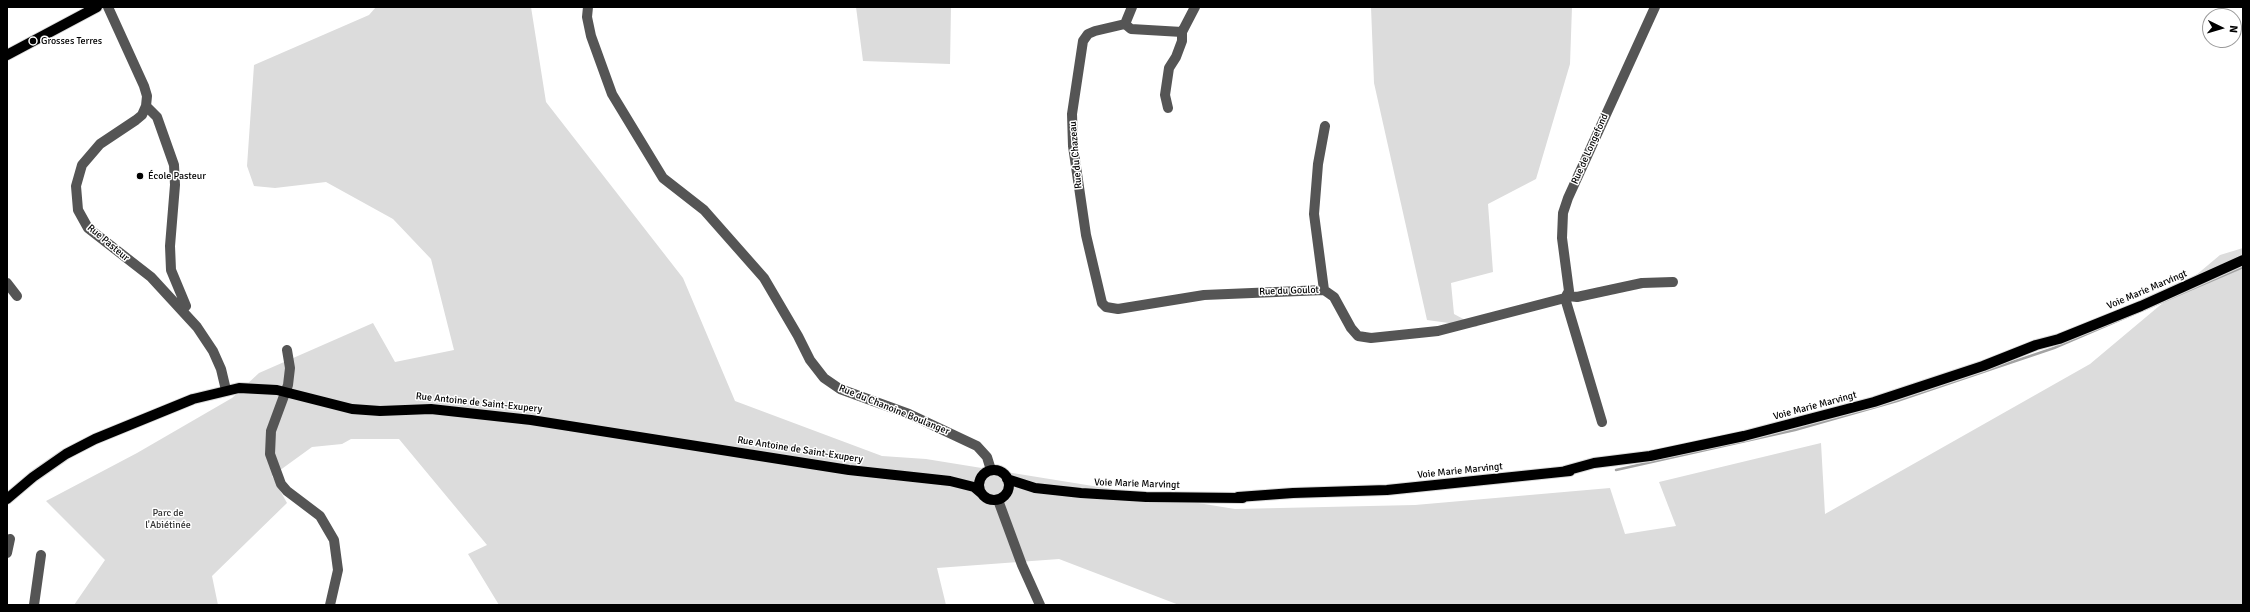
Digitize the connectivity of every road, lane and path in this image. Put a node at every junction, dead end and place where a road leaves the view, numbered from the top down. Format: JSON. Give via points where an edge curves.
{"nodes":[{"id":1,"x":97,"y":7,"type":"edge"},
{"id":2,"x":108,"y":7,"type":"edge"},
{"id":3,"x":588,"y":7,"type":"edge"},
{"id":4,"x":1132,"y":7,"type":"edge"},
{"id":5,"x":1195,"y":7,"type":"edge"},
{"id":6,"x":1654,"y":7,"type":"edge"},
{"id":7,"x":1125,"y":24,"type":"junction"},
{"id":8,"x":1182,"y":32,"type":"junction"},
{"id":9,"x":7,"y":55,"type":"edge"},
{"id":10,"x":146,"y":106,"type":"junction"},
{"id":11,"x":1168,"y":108,"type":"dead end"},
{"id":12,"x":1325,"y":126,"type":"dead end"},
{"id":13,"x":2243,"y":260,"type":"edge"},
{"id":14,"x":1673,"y":282,"type":"dead end"},
{"id":15,"x":7,"y":283,"type":"edge"},
{"id":16,"x":1324,"y":290,"type":"junction"},
{"id":17,"x":17,"y":296,"type":"dead end"},
{"id":18,"x":1566,"y":297,"type":"junction"},
{"id":19,"x":1106,"y":307,"type":"joint"},
{"id":20,"x":182,"y":310,"type":"junction"},
{"id":21,"x":287,"y":350,"type":"dead end"},
{"id":22,"x":226,"y":390,"type":"junction"},
{"id":23,"x":286,"y":392,"type":"junction"},
{"id":24,"x":1602,"y":422,"type":"dead end"},
{"id":25,"x":991,"y":470,"type":"junction"},
{"id":26,"x":981,"y":476,"type":"junction"},
{"id":27,"x":1007,"y":479,"type":"junction"},
{"id":28,"x":950,"y":481,"type":"junction"},
{"id":29,"x":1035,"y":488,"type":"junction"},
{"id":30,"x":1007,"y":492,"type":"junction"},
{"id":31,"x":981,"y":493,"type":"junction"},
{"id":32,"x":7,"y":499,"type":"edge"},
{"id":33,"x":998,"y":500,"type":"junction"},
{"id":34,"x":10,"y":539,"type":"dead end"},
{"id":35,"x":7,"y":553,"type":"edge"},
{"id":36,"x":41,"y":555,"type":"dead end"},
{"id":37,"x":34,"y":605,"type":"edge"},
{"id":38,"x":330,"y":605,"type":"edge"},
{"id":39,"x":1040,"y":605,"type":"edge"}],
"edges":[{"from":1,"to":9,"type":"main road"},
{"from":2,"to":10,"type":"street","via":[[144,86]]},
{"from":3,"to":25,"type":"street","name":"Rue du Chanoine Boulanger","via":[[591,36],[612,94],[663,178],[704,210],[764,278],[810,360],[824,378],[840,389],[916,417],[977,446],[987,457]]},
{"from":4,"to":7,"type":"street"},
{"from":5,"to":8,"type":"street"},
{"from":6,"to":18,"type":"street","name":"Rue de Longefond","via":[[1563,213],[1569,291]]},
{"from":7,"to":8,"type":"street","via":[[1131,29]]},
{"from":7,"to":19,"type":"street","name":"Rue du Chazeau","via":[[1095,31],[1088,34],[1083,41],[1072,114],[1073,146],[1086,235],[1102,303]]},
{"from":8,"to":11,"type":"street","via":[[1182,41],[1169,68],[1165,95]]},
{"from":10,"to":20,"type":"street","via":[[157,117],[174,165],[171,270],[186,306]]},
{"from":10,"to":20,"type":"street","name":"Rue Pasteur","via":[[142,115],[90,153],[78,174],[76,206],[88,228],[151,278]]},
{"from":12,"to":16,"type":"street","via":[[1318,164],[1314,214]]},
{"from":13,"to":29,"type":"main road","name":"Voie Marie Marvingt","via":[[2141,306],[1982,366],[1820,417],[1650,456],[1619,466],[1315,498],[1126,496]]},
{"from":14,"to":18,"type":"street","name":"Rue du Goulot","via":[[1642,283]]},
{"from":15,"to":17,"type":"street"},
{"from":16,"to":18,"type":"street","name":"Rue du Goulot","via":[[1334,297],[1358,336],[1371,338],[1438,331]]},
{"from":16,"to":19,"type":"street","name":"Rue du Goulot","via":[[1204,295],[1118,309]]},
{"from":18,"to":24,"type":"street","name":"Rue de Longefond"},
{"from":20,"to":22,"type":"street","name":"Rue Pasteur","via":[[213,351]]},
{"from":21,"to":23,"type":"street","via":[[290,368]]},
{"from":22,"to":23,"type":"main road","name":"Rue Antoine de Saint-Exupery","via":[[269,389]]},
{"from":22,"to":32,"type":"main road","name":"Rue Antoine de Saint-Exupery","via":[[164,410],[95,439],[66,454]]},
{"from":23,"to":28,"type":"main road","name":"Rue Antoine de Saint-Exupery","via":[[352,409],[380,411],[421,408],[509,417],[849,470]]},
{"from":23,"to":38,"type":"street","via":[[271,431],[270,460],[284,488],[320,516],[334,540],[338,570]]},
{"from":25,"to":26,"type":"main road"},
{"from":25,"to":27,"type":"main road","via":[[1001,472]]},
{"from":26,"to":28,"type":"main road","name":"Rue Antoine de Saint-Exupery"},
{"from":26,"to":31,"type":"main road","via":[[978,484]]},
{"from":27,"to":29,"type":"main road","name":"Voie Marie Marvingt"},
{"from":27,"to":30,"type":"main road"},
{"from":28,"to":31,"type":"main road","name":"Rue Antoine de Saint-Exupery","via":[[974,487]]},
{"from":29,"to":30,"type":"main road","name":"Voie Marie Marvingt"},
{"from":30,"to":33,"type":"main road"},
{"from":31,"to":33,"type":"main road","via":[[990,500]]},
{"from":33,"to":39,"type":"street"},
{"from":34,"to":35,"type":"street"},
{"from":36,"to":37,"type":"street"}]}
